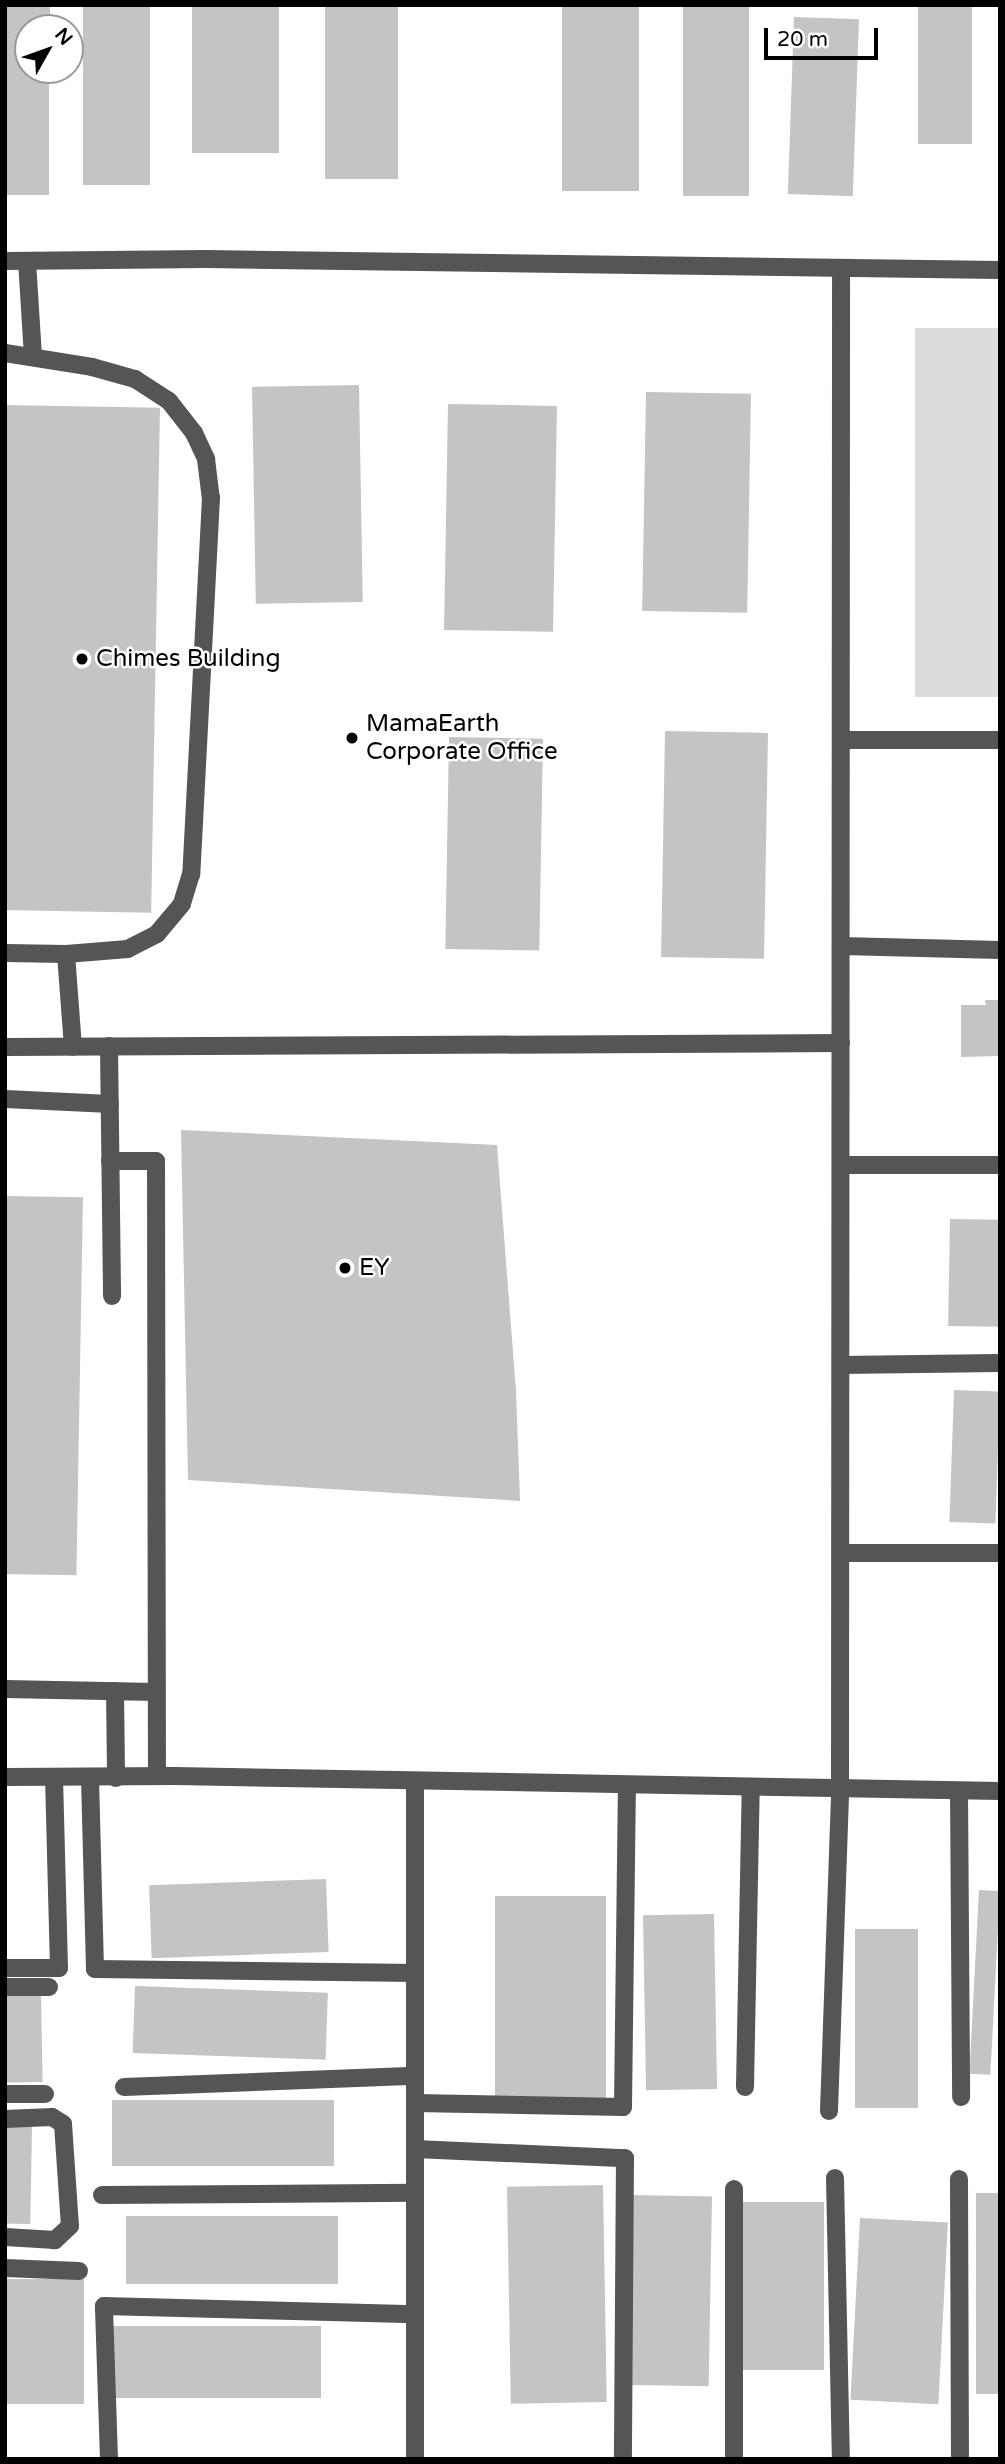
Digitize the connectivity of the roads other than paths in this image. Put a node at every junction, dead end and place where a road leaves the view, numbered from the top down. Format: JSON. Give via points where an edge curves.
{"nodes":[{"id":1,"x":5,"y":261,"type":"edge"},
{"id":2,"x":27,"y":261,"type":"junction"},
{"id":3,"x":841,"y":268,"type":"junction"},
{"id":4,"x":1000,"y":270,"type":"edge"},
{"id":5,"x":5,"y":353,"type":"edge"},
{"id":6,"x":33,"y":356,"type":"junction"},
{"id":7,"x":841,"y":740,"type":"junction"},
{"id":8,"x":1000,"y":740,"type":"edge"},
{"id":9,"x":841,"y":946,"type":"junction"},
{"id":10,"x":1000,"y":950,"type":"edge"},
{"id":11,"x":5,"y":953,"type":"edge"},
{"id":12,"x":66,"y":954,"type":"junction"},
{"id":13,"x":841,"y":1044,"type":"junction"},
{"id":14,"x":109,"y":1046,"type":"junction"},
{"id":15,"x":5,"y":1047,"type":"edge"},
{"id":16,"x":73,"y":1047,"type":"junction"},
{"id":17,"x":5,"y":1099,"type":"edge"},
{"id":18,"x":110,"y":1104,"type":"junction"},
{"id":19,"x":110,"y":1161,"type":"junction"},
{"id":20,"x":841,"y":1165,"type":"junction"},
{"id":21,"x":1000,"y":1165,"type":"edge"},
{"id":22,"x":112,"y":1296,"type":"dead end"},
{"id":23,"x":1000,"y":1363,"type":"edge"},
{"id":24,"x":841,"y":1365,"type":"junction"},
{"id":25,"x":841,"y":1553,"type":"junction"},
{"id":26,"x":1000,"y":1553,"type":"edge"},
{"id":27,"x":5,"y":1689,"type":"edge"},
{"id":28,"x":115,"y":1691,"type":"junction"},
{"id":29,"x":156,"y":1692,"type":"junction"},
{"id":30,"x":157,"y":1776,"type":"junction"},
{"id":31,"x":5,"y":1777,"type":"edge"},
{"id":32,"x":116,"y":1777,"type":"junction"},
{"id":33,"x":54,"y":1778,"type":"junction"},
{"id":34,"x":90,"y":1778,"type":"junction"},
{"id":35,"x":415,"y":1783,"type":"junction"},
{"id":36,"x":627,"y":1786,"type":"junction"},
{"id":37,"x":751,"y":1788,"type":"junction"},
{"id":38,"x":841,"y":1789,"type":"junction"},
{"id":39,"x":959,"y":1791,"type":"junction"},
{"id":40,"x":1000,"y":1791,"type":"edge"},
{"id":41,"x":5,"y":1968,"type":"edge"},
{"id":42,"x":415,"y":1973,"type":"junction"},
{"id":43,"x":5,"y":1987,"type":"edge"},
{"id":44,"x":49,"y":1987,"type":"dead end"},
{"id":45,"x":415,"y":2076,"type":"junction"},
{"id":46,"x":124,"y":2087,"type":"dead end"},
{"id":47,"x":745,"y":2087,"type":"dead end"},
{"id":48,"x":5,"y":2094,"type":"edge"},
{"id":49,"x":45,"y":2094,"type":"dead end"},
{"id":50,"x":961,"y":2097,"type":"dead end"},
{"id":51,"x":415,"y":2103,"type":"junction"},
{"id":52,"x":829,"y":2111,"type":"dead end"},
{"id":53,"x":5,"y":2119,"type":"edge"},
{"id":54,"x":415,"y":2150,"type":"junction"},
{"id":55,"x":835,"y":2178,"type":"dead end"},
{"id":56,"x":959,"y":2179,"type":"dead end"},
{"id":57,"x":734,"y":2189,"type":"dead end"},
{"id":58,"x":415,"y":2193,"type":"junction"},
{"id":59,"x":102,"y":2195,"type":"dead end"},
{"id":60,"x":5,"y":2237,"type":"edge"},
{"id":61,"x":5,"y":2268,"type":"edge"},
{"id":62,"x":79,"y":2271,"type":"dead end"},
{"id":63,"x":415,"y":2314,"type":"junction"},
{"id":64,"x":109,"y":2459,"type":"edge"},
{"id":65,"x":415,"y":2459,"type":"edge"},
{"id":66,"x":623,"y":2459,"type":"edge"},
{"id":67,"x":734,"y":2459,"type":"edge"},
{"id":68,"x":841,"y":2459,"type":"edge"},
{"id":69,"x":960,"y":2459,"type":"edge"}],
"edges":[{"from":1,"to":2,"type":"street"},
{"from":2,"to":3,"type":"street","via":[[206,259]]},
{"from":2,"to":6,"type":"street"},
{"from":3,"to":4,"type":"street"},
{"from":3,"to":7,"type":"street"},
{"from":5,"to":6,"type":"street"},
{"from":6,"to":12,"type":"street","via":[[135,379],[169,401],[194,433],[206,459],[212,498],[191,874],[182,904],[157,934],[128,949]]},
{"from":7,"to":8,"type":"street"},
{"from":7,"to":9,"type":"street"},
{"from":9,"to":10,"type":"street"},
{"from":9,"to":13,"type":"street"},
{"from":11,"to":12,"type":"street"},
{"from":12,"to":16,"type":"street"},
{"from":13,"to":14,"type":"street"},
{"from":13,"to":20,"type":"street"},
{"from":14,"to":16,"type":"street"},
{"from":14,"to":18,"type":"street"},
{"from":15,"to":16,"type":"street"},
{"from":17,"to":18,"type":"street"},
{"from":18,"to":19,"type":"street"},
{"from":19,"to":22,"type":"street"},
{"from":19,"to":29,"type":"street","via":[[156,1161]]},
{"from":20,"to":21,"type":"street"},
{"from":20,"to":24,"type":"street"},
{"from":23,"to":24,"type":"street"},
{"from":24,"to":25,"type":"street"},
{"from":25,"to":26,"type":"street"},
{"from":25,"to":38,"type":"street"},
{"from":27,"to":28,"type":"street"},
{"from":28,"to":29,"type":"street"},
{"from":28,"to":32,"type":"street"},
{"from":29,"to":30,"type":"street"},
{"from":30,"to":32,"type":"street"},
{"from":30,"to":35,"type":"street"},
{"from":31,"to":33,"type":"street"},
{"from":32,"to":34,"type":"street"},
{"from":33,"to":34,"type":"street"},
{"from":33,"to":41,"type":"street","via":[[59,1968]]},
{"from":34,"to":42,"type":"street","via":[[95,1969]]},
{"from":35,"to":36,"type":"street"},
{"from":35,"to":42,"type":"street"},
{"from":36,"to":37,"type":"street"},
{"from":36,"to":51,"type":"street","via":[[623,2107]]},
{"from":37,"to":38,"type":"street"},
{"from":37,"to":47,"type":"street"},
{"from":38,"to":39,"type":"street"},
{"from":38,"to":52,"type":"street"},
{"from":39,"to":40,"type":"street"},
{"from":39,"to":50,"type":"street"},
{"from":42,"to":45,"type":"street"},
{"from":43,"to":44,"type":"street"},
{"from":45,"to":46,"type":"street"},
{"from":45,"to":51,"type":"street"},
{"from":48,"to":49,"type":"street"},
{"from":51,"to":54,"type":"street"},
{"from":53,"to":60,"type":"street","via":[[52,2117],[63,2124],[71,2226],[55,2240]]},
{"from":54,"to":58,"type":"street"},
{"from":54,"to":66,"type":"street","via":[[625,2158]]},
{"from":55,"to":68,"type":"street"},
{"from":56,"to":69,"type":"street"},
{"from":57,"to":67,"type":"street"},
{"from":58,"to":59,"type":"street"},
{"from":58,"to":63,"type":"street"},
{"from":61,"to":62,"type":"street"},
{"from":63,"to":64,"type":"street","via":[[104,2306]]},
{"from":63,"to":65,"type":"street"}]}
